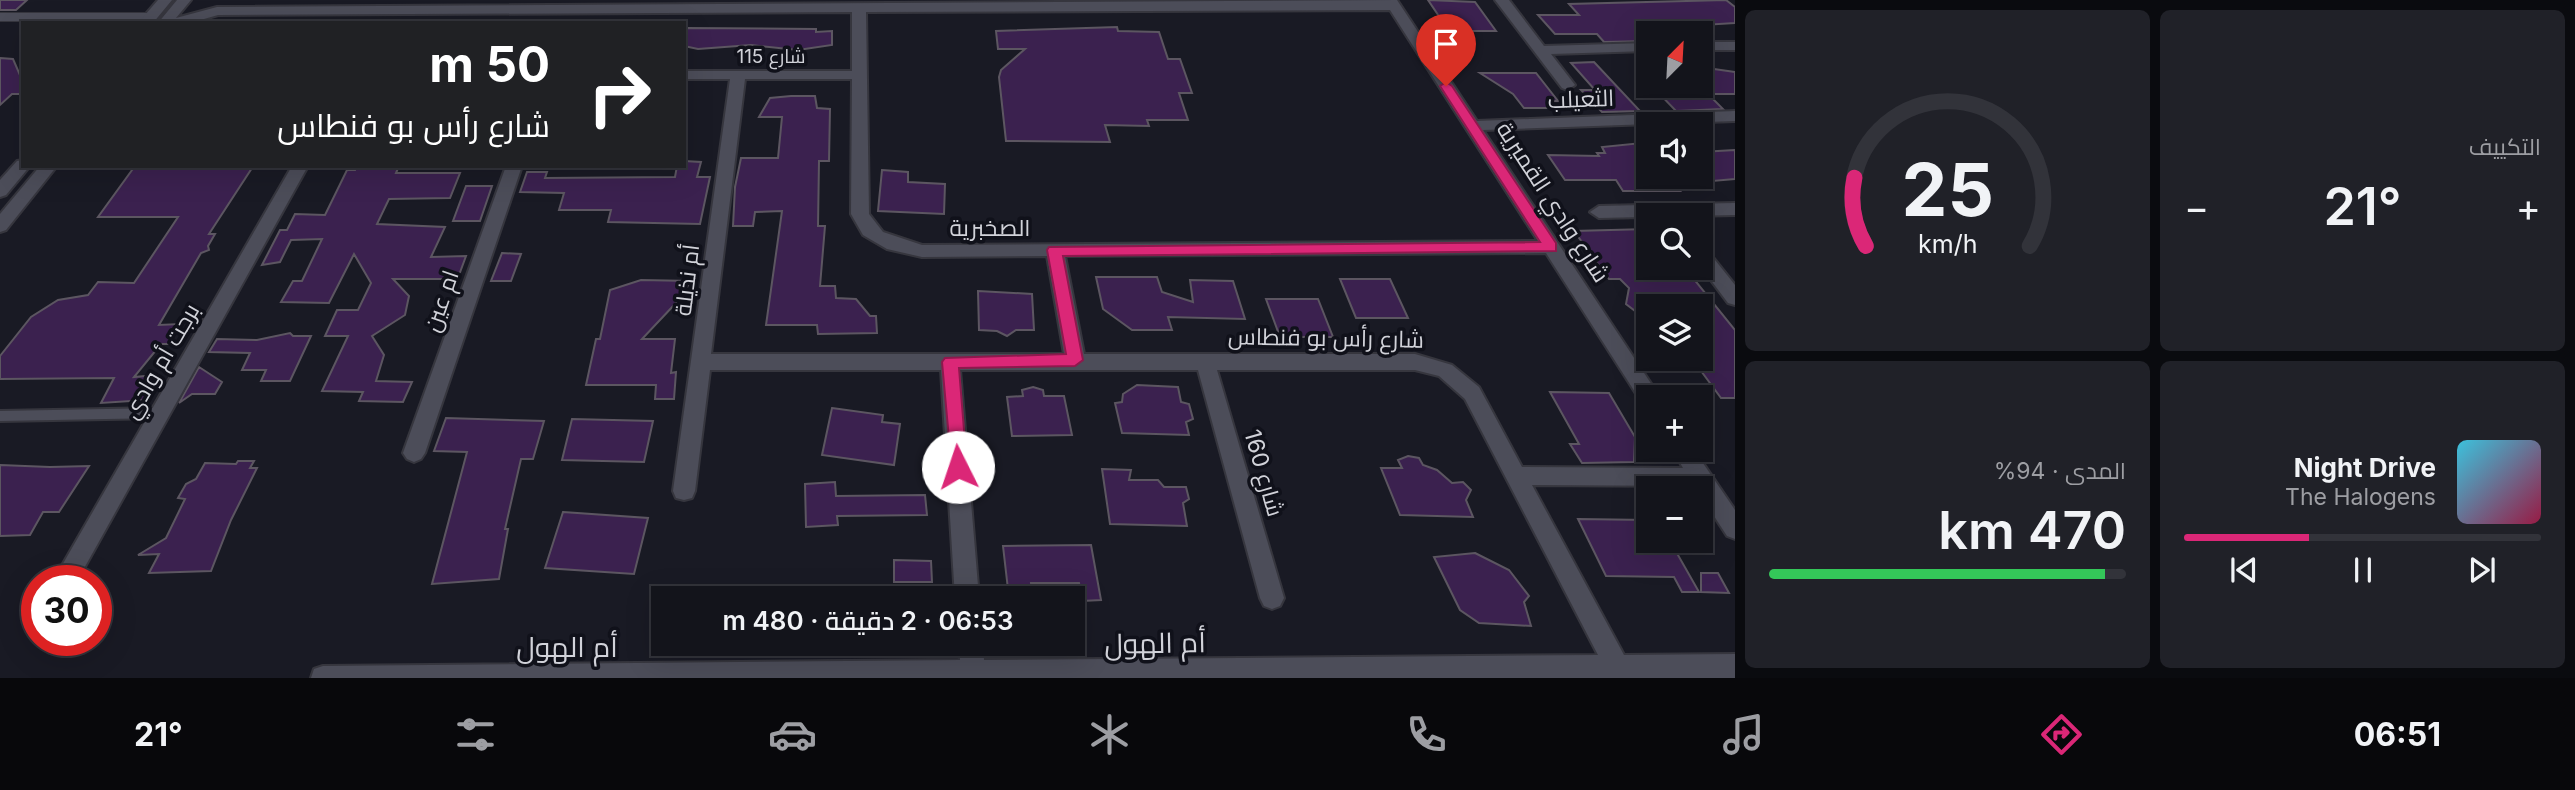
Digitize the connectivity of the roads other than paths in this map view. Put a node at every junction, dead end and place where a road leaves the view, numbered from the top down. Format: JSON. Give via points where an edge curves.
{"nodes":[{"id":1,"x":165,"y":0,"type":"edge"},
{"id":2,"x":184,"y":0,"type":"edge"},
{"id":3,"x":192,"y":0,"type":"edge"},
{"id":4,"x":1502,"y":0,"type":"edge"},
{"id":5,"x":1392,"y":3,"type":"edge"},
{"id":6,"x":724,"y":4,"type":"edge"},
{"id":7,"x":1036,"y":4,"type":"edge"},
{"id":8,"x":613,"y":5,"type":"edge"},
{"id":9,"x":859,"y":9,"type":"junction"},
{"id":10,"x":217,"y":11,"type":"junction"},
{"id":11,"x":0,"y":17,"type":"edge"},
{"id":12,"x":384,"y":17,"type":"edge"},
{"id":13,"x":148,"y":20,"type":"edge"},
{"id":14,"x":167,"y":21,"type":"edge"},
{"id":15,"x":181,"y":21,"type":"edge"},
{"id":16,"x":1713,"y":46,"type":"edge"},
{"id":17,"x":1735,"y":46,"type":"edge"},
{"id":18,"x":1636,"y":47,"type":"edge"},
{"id":19,"x":1541,"y":50,"type":"junction"},
{"id":20,"x":686,"y":75,"type":"edge"},
{"id":21,"x":738,"y":75,"type":"junction"},
{"id":22,"x":858,"y":75,"type":"junction"},
{"id":23,"x":1567,"y":85,"type":"dead end"},
{"id":24,"x":1735,"y":116,"type":"edge"},
{"id":25,"x":1472,"y":126,"type":"junction"},
{"id":26,"x":21,"y":165,"type":"edge"},
{"id":27,"x":21,"y":166,"type":"edge"},
{"id":28,"x":47,"y":168,"type":"edge"},
{"id":29,"x":299,"y":168,"type":"edge"},
{"id":30,"x":513,"y":168,"type":"edge"},
{"id":31,"x":0,"y":174,"type":"edge"},
{"id":32,"x":0,"y":191,"type":"edge"},
{"id":33,"x":1735,"y":209,"type":"edge"},
{"id":34,"x":1713,"y":210,"type":"edge"},
{"id":35,"x":1599,"y":212,"type":"dead end"},
{"id":36,"x":1636,"y":213,"type":"edge"},
{"id":37,"x":0,"y":226,"type":"edge"},
{"id":38,"x":1551,"y":247,"type":"junction"},
{"id":39,"x":1055,"y":250,"type":"junction"},
{"id":40,"x":1713,"y":270,"type":"edge"},
{"id":41,"x":1735,"y":298,"type":"edge"},
{"id":42,"x":1075,"y":360,"type":"junction"},
{"id":43,"x":1205,"y":361,"type":"junction"},
{"id":44,"x":701,"y":362,"type":"junction"},
{"id":45,"x":950,"y":362,"type":"junction"},
{"id":46,"x":1641,"y":385,"type":"edge"},
{"id":47,"x":160,"y":413,"type":"junction"},
{"id":48,"x":0,"y":416,"type":"edge"},
{"id":49,"x":414,"y":453,"type":"dead end"},
{"id":50,"x":1518,"y":476,"type":"junction"},
{"id":51,"x":1636,"y":477,"type":"edge"},
{"id":52,"x":684,"y":491,"type":"dead end"},
{"id":53,"x":1713,"y":495,"type":"edge"},
{"id":54,"x":1735,"y":529,"type":"edge"},
{"id":55,"x":74,"y":565,"type":"edge"},
{"id":56,"x":966,"y":586,"type":"edge"},
{"id":57,"x":1272,"y":598,"type":"dead end"},
{"id":58,"x":972,"y":656,"type":"edge"},
{"id":59,"x":1735,"y":666,"type":"edge"},
{"id":60,"x":1618,"y":668,"type":"junction"},
{"id":61,"x":973,"y":675,"type":"junction"},
{"id":62,"x":323,"y":678,"type":"edge"},
{"id":63,"x":403,"y":678,"type":"edge"}],
"edges":[{"from":1,"to":13,"type":"street"},
{"from":2,"to":14,"type":"street"},
{"from":3,"to":10,"type":"street"},
{"from":4,"to":19,"type":"street"},
{"from":5,"to":7,"type":"street"},
{"from":5,"to":25,"type":"street","name":"شارع وادي القميرية"},
{"from":6,"to":8,"type":"street"},
{"from":6,"to":9,"type":"street"},
{"from":7,"to":9,"type":"street"},
{"from":8,"to":12,"type":"street"},
{"from":9,"to":22,"type":"street","name":"الصخبرية"},
{"from":10,"to":12,"type":"street"},
{"from":10,"to":15,"type":"street"},
{"from":11,"to":13,"type":"lane"},
{"from":16,"to":17,"type":"street"},
{"from":18,"to":19,"type":"street"},
{"from":19,"to":23,"type":"street"},
{"from":20,"to":21,"type":"street","name":"شارع 115"},
{"from":21,"to":22,"type":"street","name":"شارع 115"},
{"from":21,"to":44,"type":"street","name":"أم نذيلة"},
{"from":22,"to":39,"type":"street","name":"الصخبرية","via":[[860,214],[870,233],[922,251]]},
{"from":24,"to":25,"type":"street","name":"الثعيلب"},
{"from":25,"to":38,"type":"street","name":"شارع وادي القميرية"},
{"from":26,"to":31,"type":"street"},
{"from":27,"to":32,"type":"street"},
{"from":28,"to":37,"type":"street"},
{"from":29,"to":47,"type":"street","name":"برجت أم وادي"},
{"from":30,"to":49,"type":"street","name":"ام عين"},
{"from":33,"to":34,"type":"street"},
{"from":35,"to":36,"type":"street"},
{"from":38,"to":39,"type":"street","name":"الصخبرية"},
{"from":38,"to":46,"type":"street","name":"شارع وادي القميرية"},
{"from":39,"to":42,"type":"street"},
{"from":40,"to":41,"type":"street"},
{"from":42,"to":43,"type":"street","name":"شارع رأس بو فنطاس"},
{"from":42,"to":45,"type":"street","name":"شارع رأس بو فنطاس"},
{"from":43,"to":50,"type":"street","name":"شارع رأس بو فنطاس","via":[[1415,362],[1445,370],[1472,393]]},
{"from":43,"to":57,"type":"street","name":"شارع 160"},
{"from":44,"to":45,"type":"street","name":"شارع رأس بو فنطاس"},
{"from":44,"to":52,"type":"street","name":"أم نذيلة"},
{"from":45,"to":56,"type":"street"},
{"from":47,"to":48,"type":"lane"},
{"from":47,"to":55,"type":"street","name":"برجت أم وادي"},
{"from":50,"to":51,"type":"street"},
{"from":50,"to":60,"type":"street","name":"شارع رأس بو فنطاس"},
{"from":53,"to":54,"type":"street"},
{"from":58,"to":61,"type":"street"},
{"from":59,"to":60,"type":"street","name":"أم الهول"},
{"from":60,"to":61,"type":"street","name":"أم الهول"},
{"from":61,"to":63,"type":"street","name":"أم الهول"},
{"from":62,"to":63,"type":"street","name":"أم الهول"}]}
